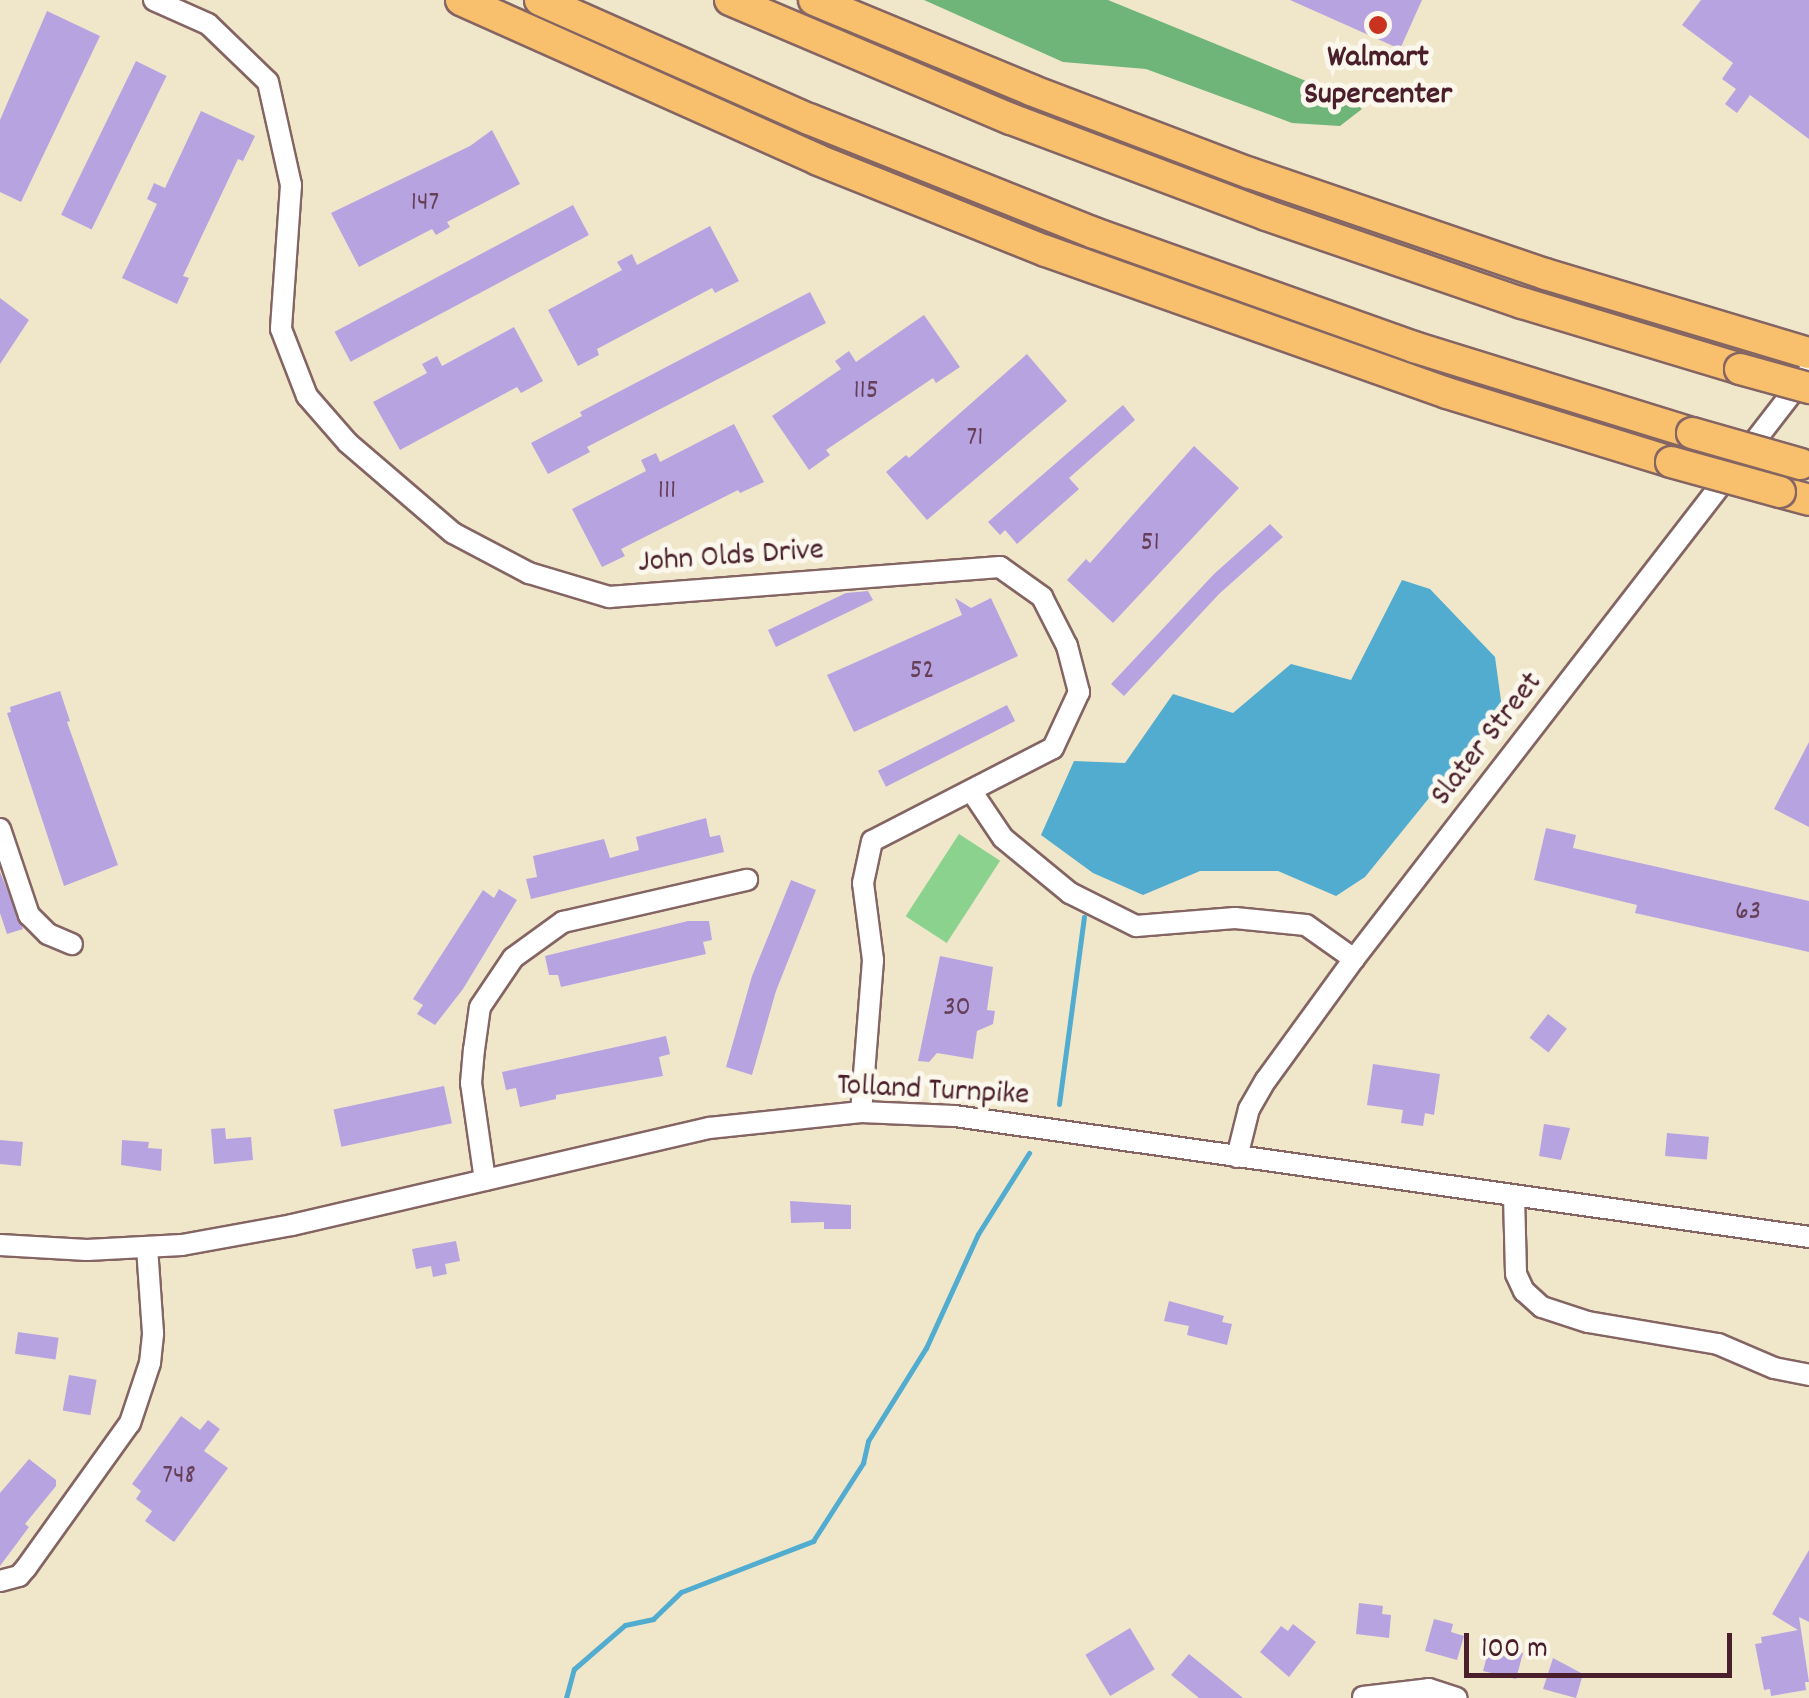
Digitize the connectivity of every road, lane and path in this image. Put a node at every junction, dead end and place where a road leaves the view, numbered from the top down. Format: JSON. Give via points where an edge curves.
{"nodes":[{"id":1,"x":154,"y":0,"type":"edge"},
{"id":2,"x":460,"y":0,"type":"edge"},
{"id":3,"x":540,"y":0,"type":"edge"},
{"id":4,"x":730,"y":0,"type":"edge"},
{"id":5,"x":814,"y":0,"type":"edge"},
{"id":6,"x":1809,"y":353,"type":"edge"},
{"id":7,"x":1809,"y":370,"type":"edge"},
{"id":8,"x":1809,"y":388,"type":"edge"},
{"id":9,"x":1805,"y":465,"type":"edge"},
{"id":10,"x":1794,"y":496,"type":"edge"},
{"id":11,"x":972,"y":792,"type":"junction"},
{"id":12,"x":0,"y":829,"type":"edge"},
{"id":13,"x":747,"y":880,"type":"dead end"},
{"id":14,"x":72,"y":944,"type":"dead end"},
{"id":15,"x":1354,"y":959,"type":"junction"},
{"id":16,"x":861,"y":1112,"type":"junction"},
{"id":17,"x":1237,"y":1157,"type":"junction"},
{"id":18,"x":485,"y":1180,"type":"junction"},
{"id":19,"x":1514,"y":1196,"type":"junction"},
{"id":20,"x":1809,"y":1237,"type":"edge"},
{"id":21,"x":0,"y":1245,"type":"edge"},
{"id":22,"x":147,"y":1247,"type":"junction"},
{"id":23,"x":1809,"y":1375,"type":"edge"},
{"id":24,"x":0,"y":1581,"type":"edge"},
{"id":25,"x":1363,"y":1696,"type":"edge"},
{"id":26,"x":1457,"y":1698,"type":"edge"}],
"edges":[{"from":1,"to":11,"type":"street","name":"John Olds Drive","via":[[208,24],[268,82],[291,184],[281,329],[307,396],[348,444],[454,533],[529,573],[609,598],[1000,568],[1042,597],[1067,646],[1079,692],[1053,748]]},
{"from":2,"to":10,"type":"highway","bridge":true,"via":[[781,144],[1046,252],[1447,394]]},
{"from":3,"to":9,"type":"highway","bridge":true,"via":[[826,126],[1094,233],[1383,337]]},
{"from":4,"to":8,"type":"highway","bridge":true,"via":[[1026,125],[1266,215],[1506,297]]},
{"from":5,"to":6,"type":"highway","via":[[1250,173],[1545,274]]},
{"from":7,"to":15,"type":"street","name":"Slater Street"},
{"from":11,"to":15,"type":"street","via":[[1002,838],[1070,894],[1136,926],[1235,918],[1306,925]]},
{"from":11,"to":16,"type":"street","name":"John Olds Drive","via":[[872,841],[862,883],[873,960]]},
{"from":12,"to":14,"type":"street","via":[[29,915],[48,934]]},
{"from":13,"to":18,"type":"street","via":[[563,922],[514,958],[480,1007],[474,1050],[471,1083]]},
{"from":15,"to":17,"type":"street","name":"Slater Street","via":[[1266,1080],[1249,1109]]},
{"from":16,"to":17,"type":"street","name":"Tolland Turnpike","via":[[956,1116]]},
{"from":16,"to":18,"type":"street","name":"Tolland Turnpike","via":[[709,1128]]},
{"from":17,"to":19,"type":"street","name":"Tolland Turnpike"},
{"from":18,"to":22,"type":"street","name":"Tolland Turnpike","via":[[292,1226]]},
{"from":19,"to":20,"type":"street","name":"Tolland Turnpike"},
{"from":19,"to":23,"type":"street","via":[[1517,1278],[1542,1306],[1588,1322],[1718,1344]]},
{"from":21,"to":22,"type":"street","name":"Tolland Turnpike"},
{"from":22,"to":24,"type":"street","via":[[153,1333],[130,1423],[26,1568]]},
{"from":25,"to":26,"type":"street","via":[[1430,1689]]}]}
